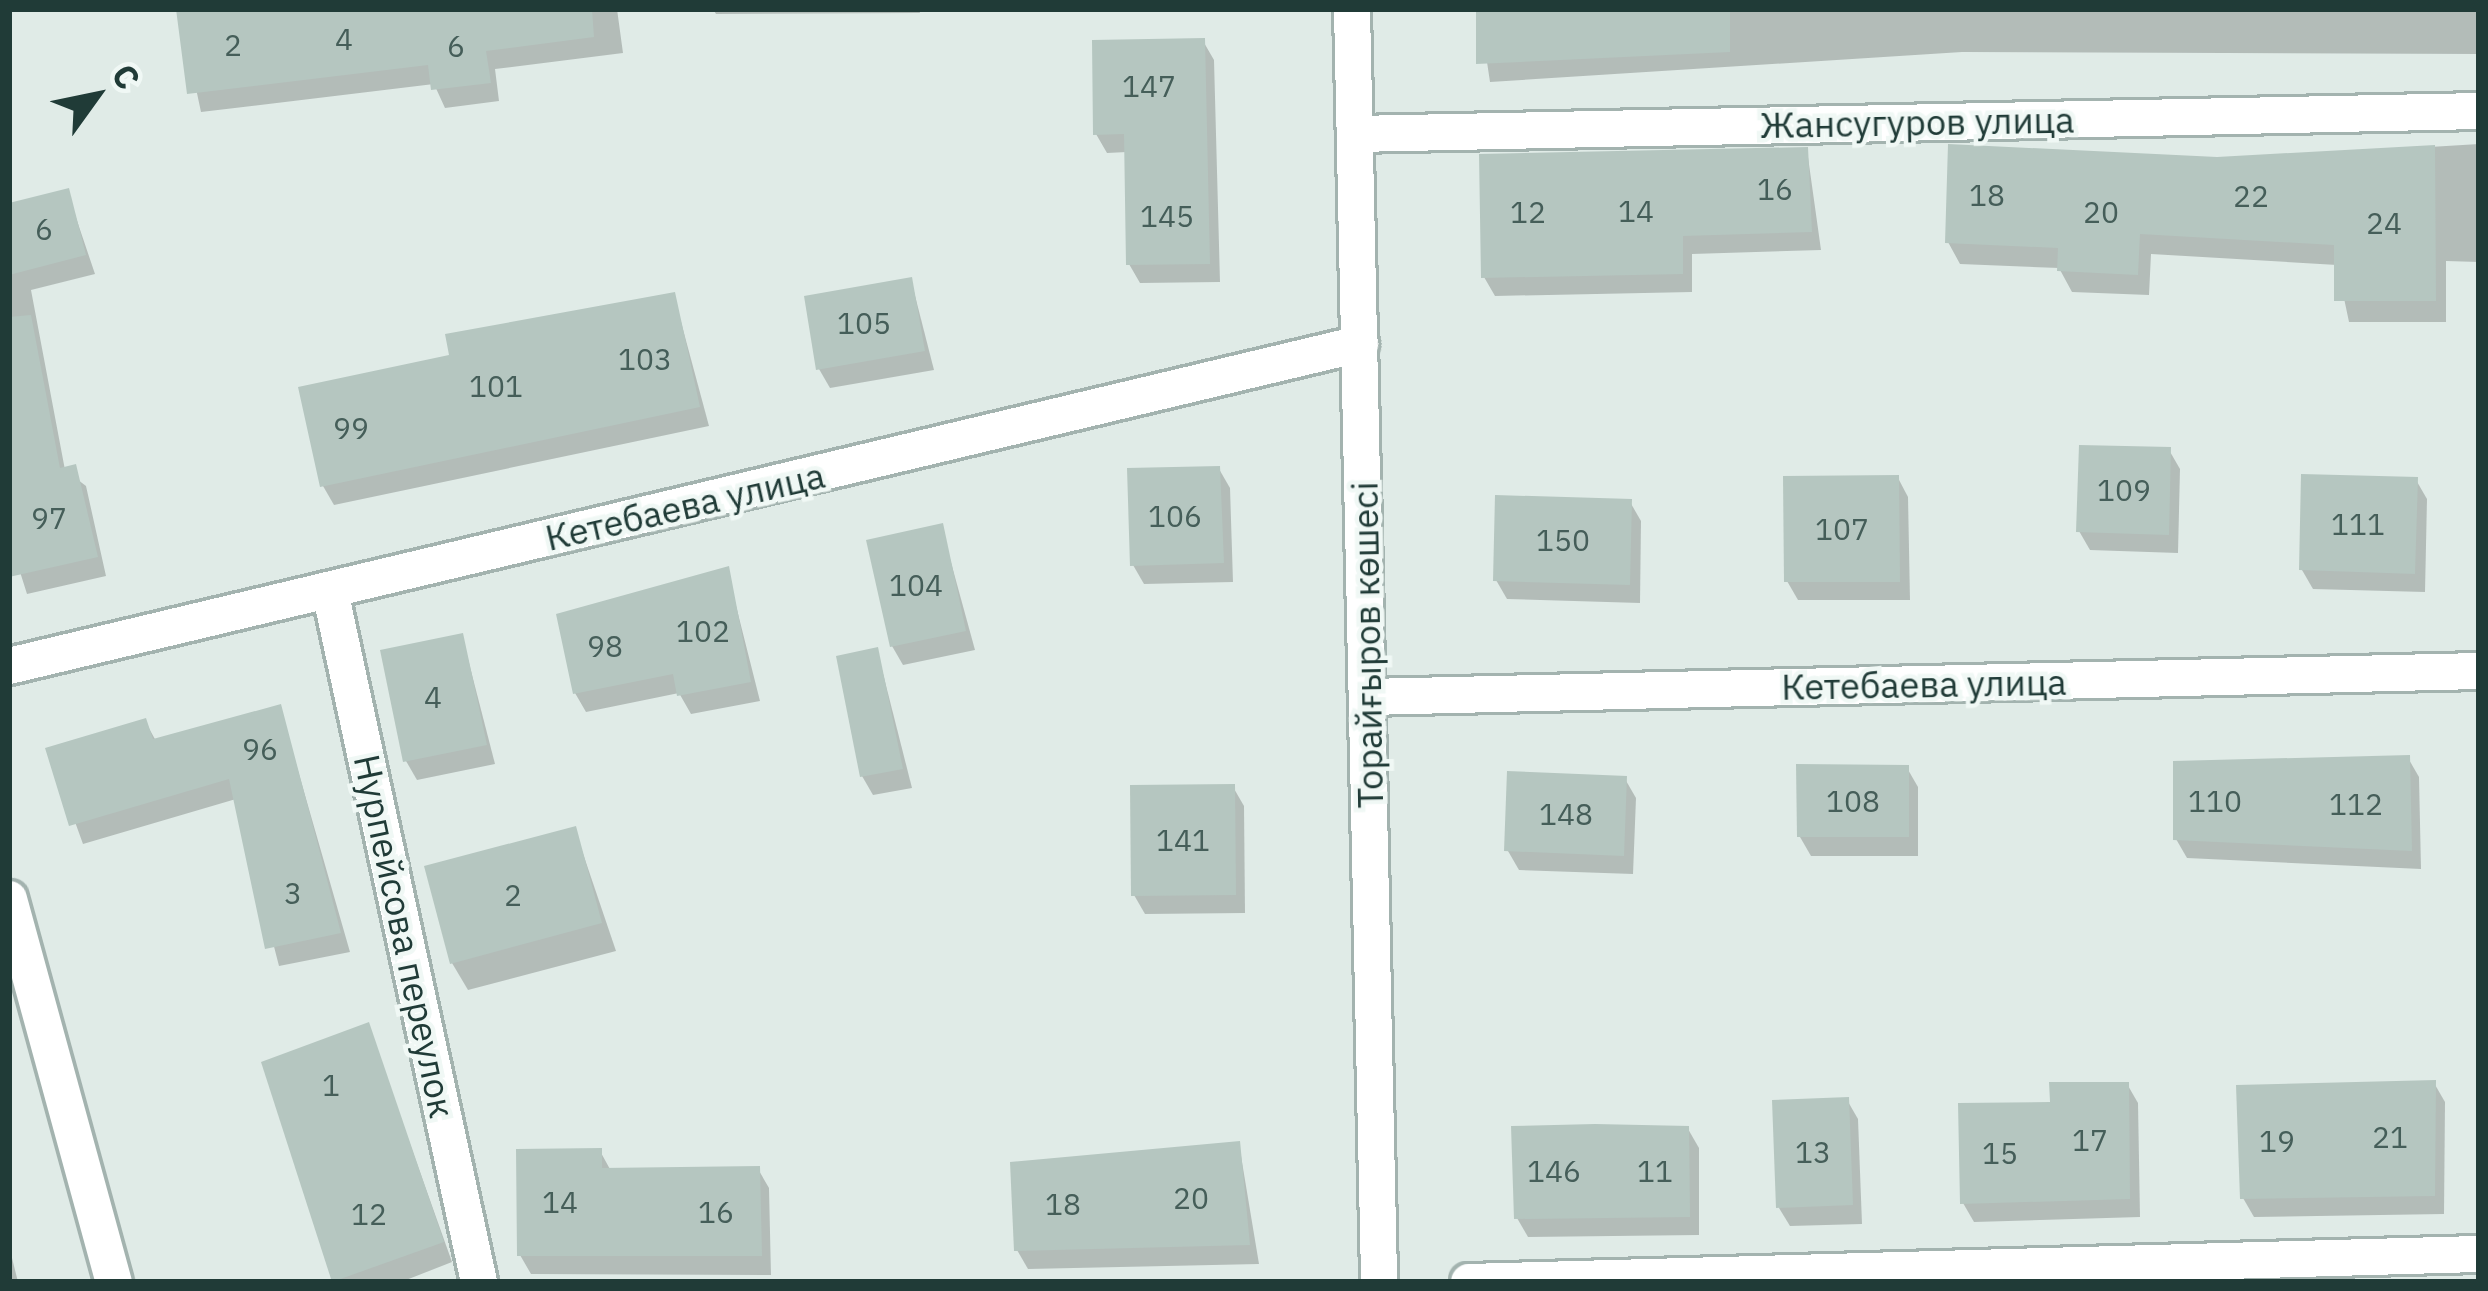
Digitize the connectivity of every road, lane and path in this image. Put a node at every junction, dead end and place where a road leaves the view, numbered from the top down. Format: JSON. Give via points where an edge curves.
{"nodes":[{"id":1,"x":1352,"y":9,"type":"edge"},
{"id":2,"x":2479,"y":111,"type":"edge"},
{"id":3,"x":1354,"y":134,"type":"junction"},
{"id":4,"x":1360,"y":344,"type":"junction"},
{"id":5,"x":330,"y":591,"type":"junction"},
{"id":6,"x":9,"y":666,"type":"edge"},
{"id":7,"x":2479,"y":671,"type":"edge"},
{"id":8,"x":1368,"y":697,"type":"junction"},
{"id":9,"x":9,"y":899,"type":"edge"},
{"id":10,"x":2479,"y":1254,"type":"edge"},
{"id":11,"x":114,"y":1282,"type":"edge"},
{"id":12,"x":479,"y":1282,"type":"edge"},
{"id":13,"x":1379,"y":1282,"type":"edge"},
{"id":14,"x":1469,"y":1282,"type":"edge"}],
"edges":[{"from":1,"to":3,"type":"street","name":"Торайғыров көшесі"},
{"from":2,"to":3,"type":"street","name":"Жансугуров улица"},
{"from":3,"to":4,"type":"street","name":"Торайғыров көшесі"},
{"from":4,"to":5,"type":"street","name":"Кетебаева улица"},
{"from":4,"to":8,"type":"street","name":"Торайғыров көшесі"},
{"from":5,"to":6,"type":"street","name":"Кетебаева улица"},
{"from":5,"to":12,"type":"street","name":"Нурпейсова переулок"},
{"from":7,"to":8,"type":"street","name":"Кетебаева улица"},
{"from":8,"to":13,"type":"street","name":"Торайғыров көшесі"},
{"from":9,"to":11,"type":"street"},
{"from":10,"to":14,"type":"street"}]}
